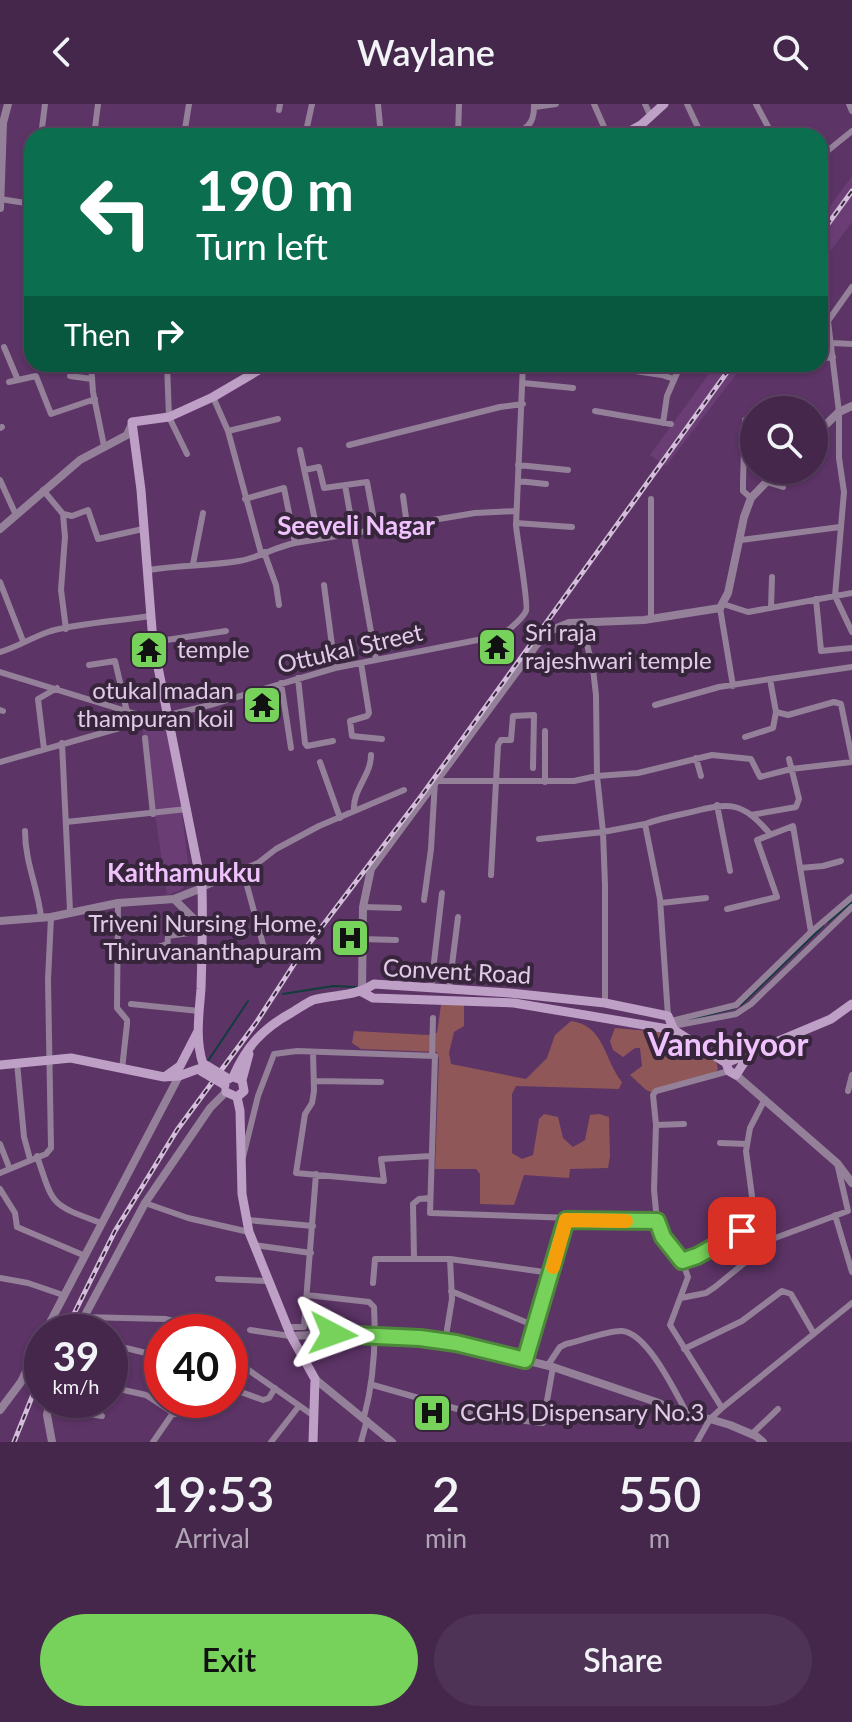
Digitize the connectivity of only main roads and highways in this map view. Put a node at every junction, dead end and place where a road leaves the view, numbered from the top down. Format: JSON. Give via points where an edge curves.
{"nodes":[{"id":1,"x":664,"y":104,"type":"edge"},
{"id":2,"x":634,"y":128,"type":"edge"},
{"id":3,"x":255,"y":372,"type":"edge"},
{"id":4,"x":362,"y":989,"type":"junction"},
{"id":5,"x":851,"y":1007,"type":"edge"},
{"id":6,"x":672,"y":1023,"type":"junction"},
{"id":7,"x":198,"y":1030,"type":"junction"},
{"id":8,"x":191,"y":1047,"type":"junction"},
{"id":9,"x":750,"y":1053,"type":"junction"},
{"id":10,"x":0,"y":1065,"type":"edge"},
{"id":11,"x":201,"y":1067,"type":"junction"},
{"id":12,"x":730,"y":1070,"type":"junction"},
{"id":13,"x":179,"y":1071,"type":"junction"},
{"id":14,"x":231,"y":1083,"type":"junction"},
{"id":15,"x":240,"y":1096,"type":"junction"},
{"id":16,"x":313,"y":1442,"type":"edge"}],
"edges":[{"from":1,"to":2,"type":"main road"},
{"from":3,"to":7,"type":"main road","via":[[169,417],[132,422],[153,642],[202,888]]},
{"from":4,"to":6,"type":"main road","via":[[373,998],[514,1003]]},
{"from":4,"to":6,"type":"main road","name":"Convent Road","via":[[374,984],[605,1003]]},
{"from":4,"to":14,"type":"main road","name":"Convent Road","via":[[312,1001],[275,1022],[256,1038]]},
{"from":5,"to":9,"type":"main road"},
{"from":6,"to":12,"type":"main road","name":"Convent Road"},
{"from":7,"to":8,"type":"main road"},
{"from":7,"to":11,"type":"main road"},
{"from":8,"to":11,"type":"main road"},
{"from":8,"to":13,"type":"main road"},
{"from":9,"to":12,"type":"main road"},
{"from":9,"to":12,"type":"main road"},
{"from":10,"to":13,"type":"main road","via":[[90,1060],[164,1077]]},
{"from":11,"to":13,"type":"main road"},
{"from":11,"to":14,"type":"main road","bridge":true},
{"from":14,"to":15,"type":"main road"},
{"from":14,"to":15,"type":"main road","via":[[245,1085]]},
{"from":15,"to":16,"type":"main road","via":[[249,1232],[289,1332],[315,1379]]}]}
